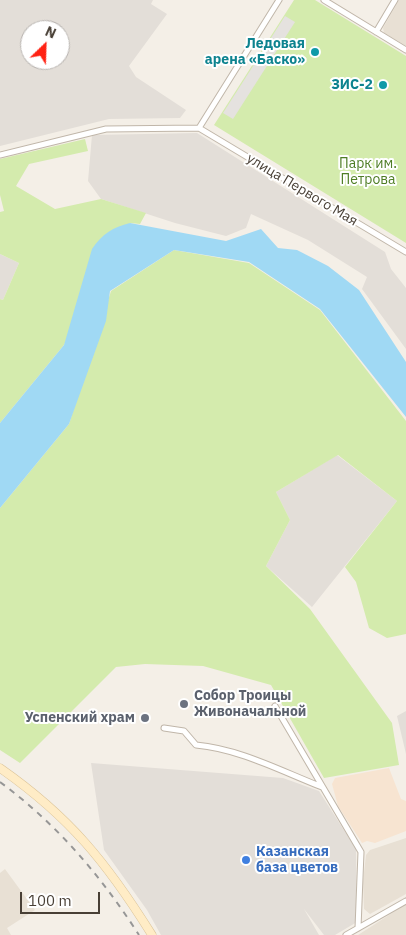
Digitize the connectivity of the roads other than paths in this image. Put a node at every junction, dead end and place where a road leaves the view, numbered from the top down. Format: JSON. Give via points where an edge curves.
{"nodes":[{"id":1,"x":279,"y":0,"type":"edge"},
{"id":2,"x":324,"y":0,"type":"edge"},
{"id":3,"x":396,"y":0,"type":"edge"},
{"id":4,"x":376,"y":32,"type":"junction"},
{"id":5,"x":406,"y":50,"type":"edge"},
{"id":6,"x":199,"y":128,"type":"junction"},
{"id":7,"x":0,"y":155,"type":"edge"},
{"id":8,"x":406,"y":252,"type":"edge"},
{"id":9,"x":275,"y":706,"type":"dead end"},
{"id":10,"x":164,"y":728,"type":"dead end"},
{"id":11,"x":0,"y":768,"type":"edge"},
{"id":12,"x":322,"y":787,"type":"junction"},
{"id":13,"x":406,"y":900,"type":"edge"},
{"id":14,"x":358,"y":928,"type":"junction"},
{"id":15,"x":152,"y":935,"type":"edge"},
{"id":16,"x":346,"y":935,"type":"edge"}],
"edges":[{"from":1,"to":6,"type":"street"},
{"from":2,"to":4,"type":"street"},
{"from":3,"to":4,"type":"street"},
{"from":4,"to":5,"type":"street"},
{"from":6,"to":7,"type":"street","via":[[106,129]]},
{"from":6,"to":8,"type":"street","name":"улица Первого Мая"},
{"from":9,"to":12,"type":"street"},
{"from":10,"to":12,"type":"street","via":[[184,731],[196,745],[214,746],[246,756]]},
{"from":11,"to":15,"type":"main road","via":[[42,799],[78,833],[112,873]]},
{"from":12,"to":14,"type":"street","via":[[361,852]]},
{"from":13,"to":14,"type":"street"},
{"from":14,"to":16,"type":"street"}]}
